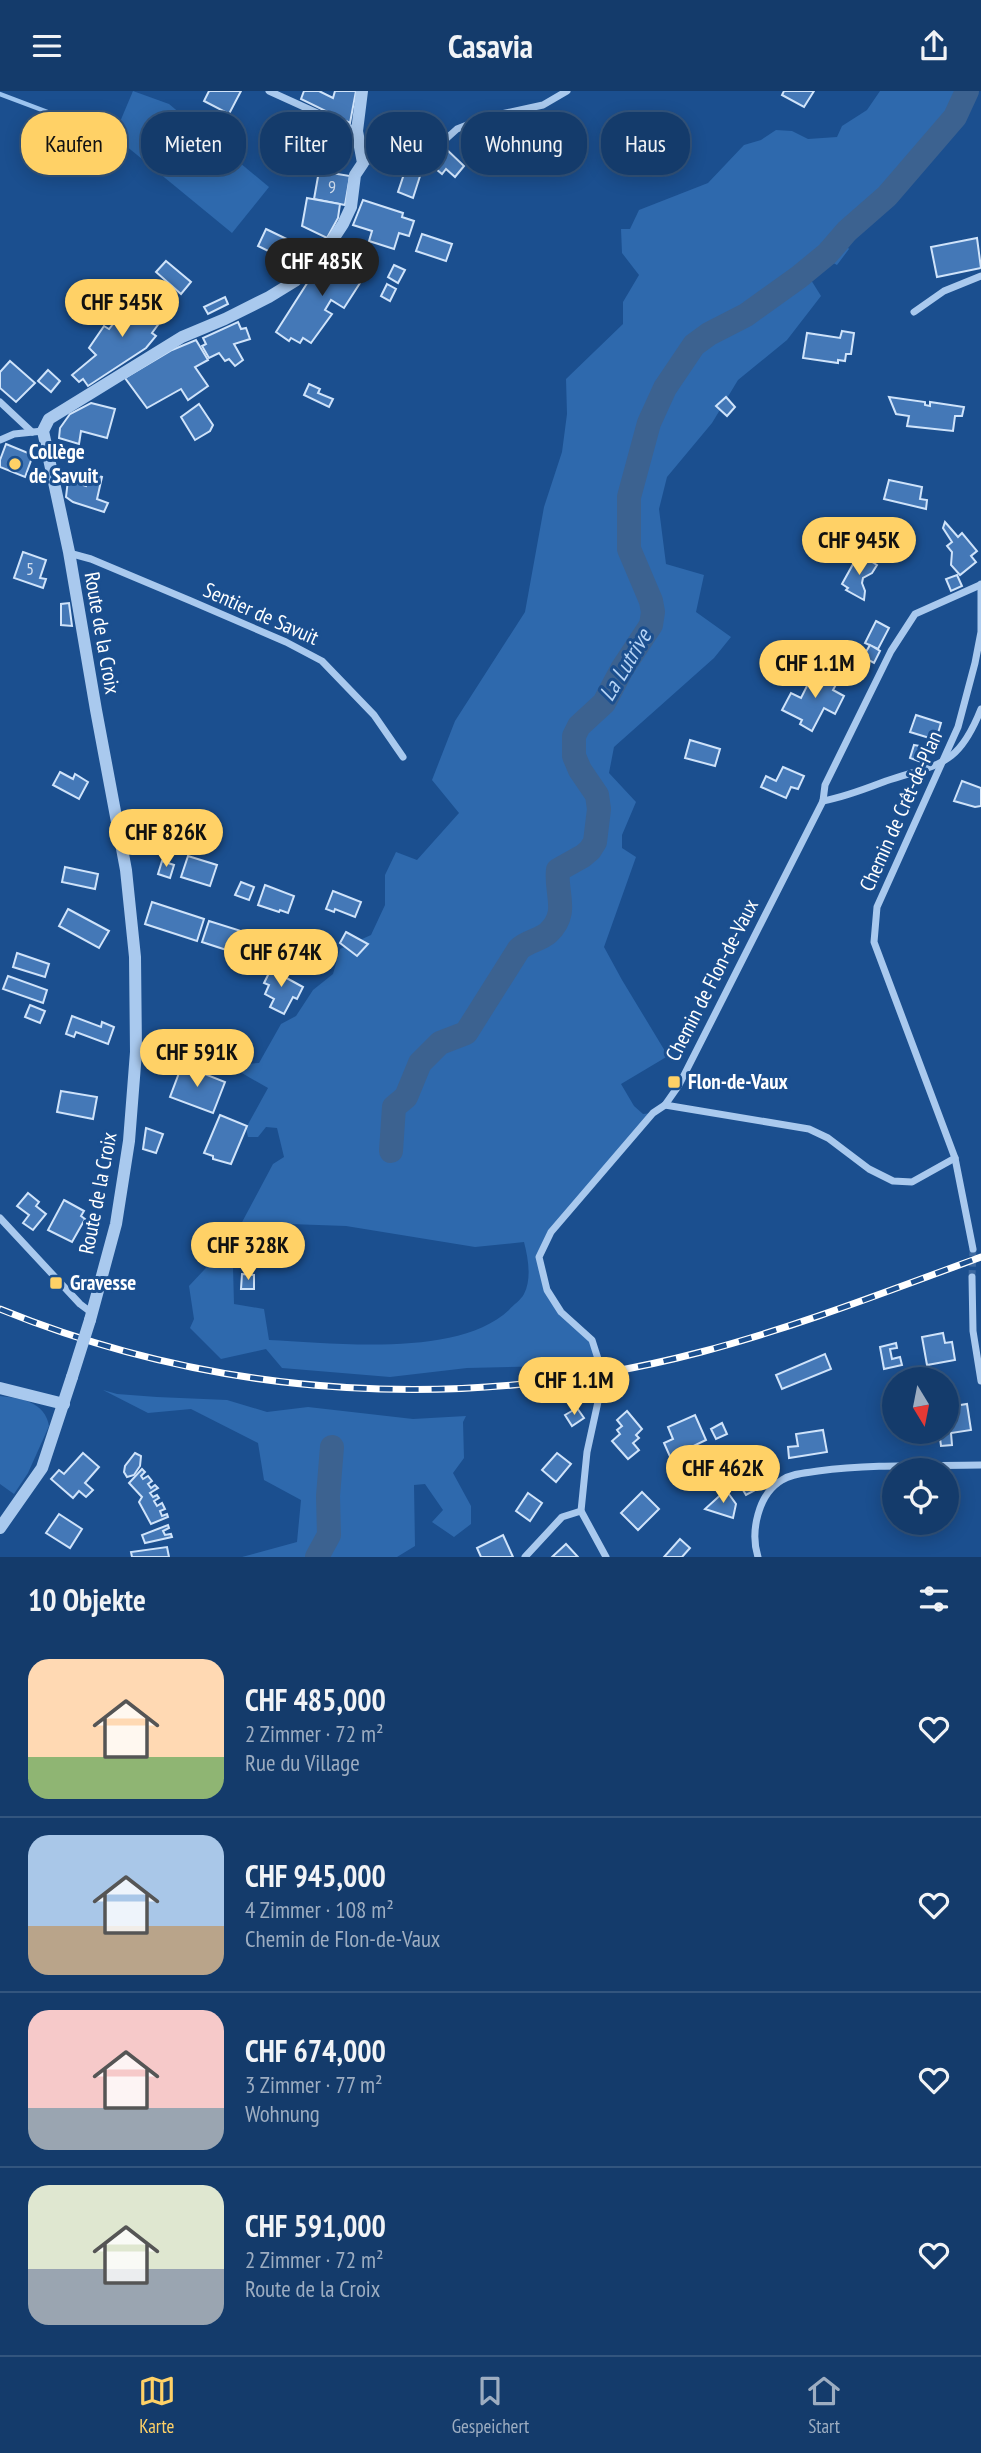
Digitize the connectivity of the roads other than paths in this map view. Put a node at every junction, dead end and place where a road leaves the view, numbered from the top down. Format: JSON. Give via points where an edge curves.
{"nodes":[{"id":1,"x":269,"y":91,"type":"edge"},
{"id":2,"x":362,"y":91,"type":"edge"},
{"id":3,"x":567,"y":91,"type":"edge"},
{"id":4,"x":357,"y":131,"type":"junction"},
{"id":5,"x":363,"y":163,"type":"junction"},
{"id":6,"x":981,"y":276,"type":"edge"},
{"id":7,"x":914,"y":312,"type":"dead end"},
{"id":8,"x":0,"y":402,"type":"edge"},
{"id":9,"x":38,"y":432,"type":"junction"},
{"id":10,"x":0,"y":440,"type":"edge"},
{"id":11,"x":69,"y":552,"type":"junction"},
{"id":12,"x":981,"y":584,"type":"edge"},
{"id":13,"x":981,"y":709,"type":"edge"},
{"id":14,"x":403,"y":758,"type":"dead end"},
{"id":15,"x":942,"y":764,"type":"junction"},
{"id":16,"x":823,"y":801,"type":"junction"},
{"id":17,"x":665,"y":1105,"type":"junction"},
{"id":18,"x":955,"y":1158,"type":"junction"},
{"id":19,"x":0,"y":1218,"type":"edge"},
{"id":20,"x":972,"y":1249,"type":"tunnel mouth"},
{"id":21,"x":972,"y":1277,"type":"tunnel mouth"},
{"id":22,"x":91,"y":1316,"type":"junction"},
{"id":23,"x":980,"y":1376,"type":"edge"},
{"id":24,"x":0,"y":1388,"type":"edge"},
{"id":25,"x":64,"y":1405,"type":"junction"},
{"id":26,"x":981,"y":1465,"type":"edge"},
{"id":27,"x":581,"y":1511,"type":"junction"},
{"id":28,"x":0,"y":1528,"type":"edge"},
{"id":29,"x":525,"y":1557,"type":"edge"},
{"id":30,"x":606,"y":1557,"type":"edge"},
{"id":31,"x":758,"y":1557,"type":"edge"}],
"edges":[{"from":1,"to":4,"type":"street"},
{"from":2,"to":4,"type":"street"},
{"from":3,"to":5,"type":"street","via":[[543,105],[457,129],[416,161],[380,157]]},
{"from":4,"to":5,"type":"street"},
{"from":5,"to":9,"type":"street","via":[[355,175],[351,207],[343,224],[326,250],[295,281],[182,337],[49,419]]},
{"from":6,"to":7,"type":"street","via":[[944,291]]},
{"from":8,"to":9,"type":"street"},
{"from":9,"to":10,"type":"street"},
{"from":9,"to":11,"type":"street","name":"Route de la Croix"},
{"from":11,"to":14,"type":"street","name":"Sentier de Savuit","via":[[322,661],[374,715]]},
{"from":11,"to":22,"type":"street","name":"Route de la Croix","via":[[127,870],[137,1006],[124,1179]]},
{"from":12,"to":15,"type":"street","name":"Chemin de Crêt-de-Plan","via":[[981,632],[975,663],[958,727]]},
{"from":12,"to":16,"type":"street","name":"Chemin de Flon-de-Vaux","via":[[915,614],[891,651],[825,785]]},
{"from":13,"to":15,"type":"street","via":[[970,737]]},
{"from":15,"to":16,"type":"street"},
{"from":15,"to":18,"type":"street","name":"Chemin de Crêt-de-Plan","via":[[877,907],[874,942]]},
{"from":16,"to":17,"type":"street","name":"Chemin de Flon-de-Vaux"},
{"from":17,"to":18,"type":"street","via":[[809,1129],[893,1181],[912,1182]]},
{"from":17,"to":27,"type":"street","name":"Chemin de Flon-de-Vaux","via":[[653,1113],[551,1232],[539,1257],[547,1290],[561,1312],[592,1340],[599,1362],[601,1388],[587,1452]]},
{"from":18,"to":20,"type":"street","name":"Chemin de Crêt-de-Plan"},
{"from":19,"to":22,"type":"street"},
{"from":21,"to":23,"type":"street"},
{"from":22,"to":25,"type":"street","name":"Route de la Croix","bridge":true},
{"from":24,"to":25,"type":"street"},
{"from":25,"to":28,"type":"street","name":"Route de la Croix","via":[[42,1468]]},
{"from":26,"to":31,"type":"street","via":[[848,1467],[793,1475],[771,1488],[762,1502],[755,1536]]},
{"from":27,"to":29,"type":"street","via":[[562,1517]]},
{"from":27,"to":30,"type":"street"}]}
